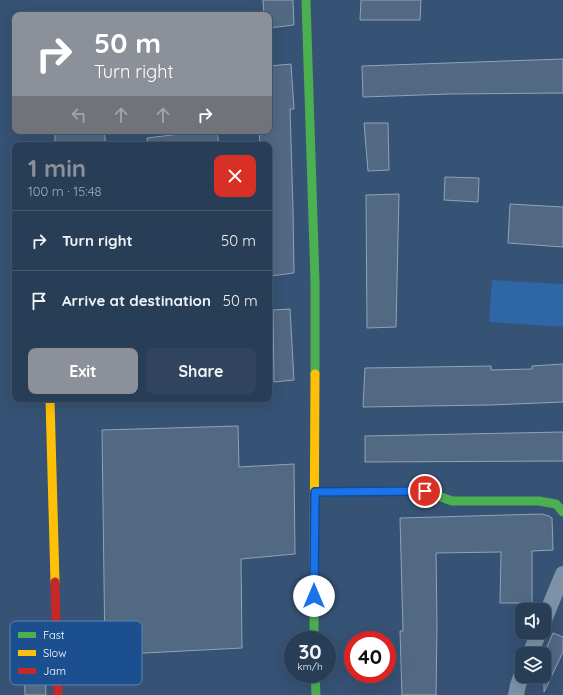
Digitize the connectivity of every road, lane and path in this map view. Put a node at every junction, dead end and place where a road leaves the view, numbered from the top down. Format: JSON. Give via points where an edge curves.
{"nodes":[{"id":1,"x":306,"y":0,"type":"edge"},
{"id":2,"x":50,"y":402,"type":"edge"},
{"id":3,"x":315,"y":492,"type":"junction"},
{"id":4,"x":563,"y":512,"type":"edge"},
{"id":5,"x":563,"y":574,"type":"edge"},
{"id":6,"x":551,"y":603,"type":"edge"},
{"id":7,"x":56,"y":621,"type":"edge"},
{"id":8,"x":314,"y":631,"type":"edge"},
{"id":9,"x":315,"y":683,"type":"edge"},
{"id":10,"x":519,"y":683,"type":"edge"},
{"id":11,"x":58,"y":685,"type":"edge"},
{"id":12,"x":58,"y":695,"type":"edge"},
{"id":13,"x":316,"y":695,"type":"edge"},
{"id":14,"x":516,"y":695,"type":"edge"}],
"edges":[{"from":1,"to":3,"type":"street","via":[[316,282]]},
{"from":2,"to":7,"type":"street"},
{"from":3,"to":4,"type":"street","via":[[425,491],[452,501],[539,501],[556,504]]},
{"from":3,"to":8,"type":"street"},
{"from":5,"to":6,"type":"street"},
{"from":9,"to":13,"type":"street"},
{"from":10,"to":14,"type":"street"},
{"from":11,"to":12,"type":"street"}]}
